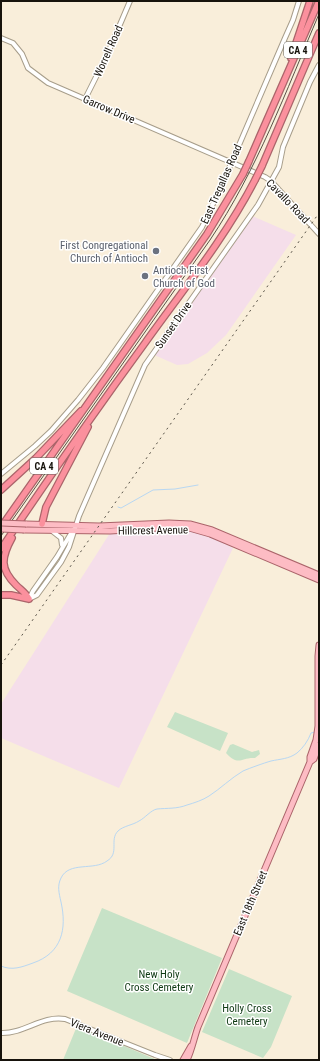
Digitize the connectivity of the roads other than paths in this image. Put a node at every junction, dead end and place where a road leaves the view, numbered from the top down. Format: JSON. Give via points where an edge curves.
{"nodes":[{"id":1,"x":130,"y":1,"type":"edge"},
{"id":2,"x":299,"y":1,"type":"edge"},
{"id":3,"x":310,"y":1,"type":"edge"},
{"id":4,"x":319,"y":1,"type":"edge"},
{"id":5,"x":319,"y":33,"type":"edge"},
{"id":6,"x":1,"y":38,"type":"edge"},
{"id":7,"x":319,"y":43,"type":"edge"},
{"id":8,"x":319,"y":65,"type":"edge"},
{"id":9,"x":85,"y":99,"type":"junction"},
{"id":10,"x":276,"y":100,"type":"junction"},
{"id":11,"x":289,"y":106,"type":"junction"},
{"id":12,"x":232,"y":162,"type":"junction"},
{"id":13,"x":272,"y":181,"type":"junction"},
{"id":14,"x":319,"y":234,"type":"edge"},
{"id":15,"x":107,"y":395,"type":"junction"},
{"id":16,"x":87,"y":405,"type":"junction"},
{"id":17,"x":1,"y":474,"type":"edge"},
{"id":18,"x":1,"y":490,"type":"edge"},
{"id":19,"x":35,"y":499,"type":"junction"},
{"id":20,"x":1,"y":523,"type":"edge"},
{"id":21,"x":42,"y":524,"type":"junction"},
{"id":22,"x":1,"y":528,"type":"edge"},
{"id":23,"x":75,"y":528,"type":"junction"},
{"id":24,"x":49,"y":530,"type":"junction"},
{"id":25,"x":62,"y":548,"type":"junction"},
{"id":26,"x":1,"y":549,"type":"edge"},
{"id":27,"x":319,"y":575,"type":"edge"},
{"id":28,"x":319,"y":580,"type":"edge"},
{"id":29,"x":1,"y":595,"type":"edge"},
{"id":30,"x":30,"y":599,"type":"junction"},
{"id":31,"x":319,"y":645,"type":"edge"},
{"id":32,"x":319,"y":745,"type":"edge"},
{"id":33,"x":310,"y":762,"type":"junction"},
{"id":34,"x":1,"y":1033,"type":"edge"},
{"id":35,"x":192,"y":1045,"type":"junction"},
{"id":36,"x":170,"y":1060,"type":"edge"},
{"id":37,"x":183,"y":1060,"type":"edge"},
{"id":38,"x":188,"y":1060,"type":"edge"}],
"edges":[{"from":1,"to":9,"type":"street","name":"Worrell Road"},
{"from":2,"to":12,"type":"street","name":"East Tregallas Road"},
{"from":3,"to":10,"type":"highway"},
{"from":4,"to":10,"type":"highway","number":"CA 4"},
{"from":5,"to":11,"type":"highway","number":"CA 4"},
{"from":6,"to":9,"type":"street","name":"Garrow Drive","via":[[13,43],[22,54],[28,68],[38,76]]},
{"from":7,"to":11,"type":"highway"},
{"from":8,"to":13,"type":"street","name":"Sunset Drive","via":[[283,147],[279,167]]},
{"from":9,"to":12,"type":"street","name":"Garrow Drive"},
{"from":10,"to":16,"type":"highway","number":"CA 4","bridge":true,"via":[[243,174],[207,234]]},
{"from":11,"to":15,"type":"highway","number":"CA 4","bridge":true,"via":[[262,166],[236,214]]},
{"from":12,"to":13,"type":"street","name":"Cavallo Road"},
{"from":12,"to":17,"type":"street","name":"East Tregallas Road","via":[[202,227],[103,368],[51,431]]},
{"from":13,"to":14,"type":"street","name":"Cavallo Road"},
{"from":13,"to":23,"type":"street","name":"Sunset Drive","via":[[258,205],[145,365]]},
{"from":15,"to":19,"type":"highway","number":"CA 4"},
{"from":15,"to":21,"type":"highway","via":[[46,507]]},
{"from":16,"to":18,"type":"highway"},
{"from":16,"to":22,"type":"highway","number":"CA 4"},
{"from":19,"to":26,"type":"highway","number":"CA 4"},
{"from":19,"to":30,"type":"highway","via":[[6,548],[2,563],[6,576]]},
{"from":20,"to":21,"type":"main road","name":"Hillcrest Avenue","bridge":true},
{"from":21,"to":23,"type":"main road","name":"Hillcrest Avenue"},
{"from":22,"to":24,"type":"main road","name":"Hillcrest Avenue","bridge":true},
{"from":23,"to":24,"type":"main road","name":"Hillcrest Avenue"},
{"from":23,"to":25,"type":"street"},
{"from":23,"to":27,"type":"main road","name":"Hillcrest Avenue","via":[[169,523],[202,526]]},
{"from":23,"to":28,"type":"main road","name":"Hillcrest Avenue","via":[[110,531],[176,527],[200,531]]},
{"from":23,"to":30,"type":"street","via":[[72,540],[60,562],[38,595]]},
{"from":24,"to":25,"type":"street","via":[[61,538]]},
{"from":25,"to":30,"type":"street"},
{"from":29,"to":30,"type":"highway"},
{"from":31,"to":33,"type":"main road","name":"East 18th Street","via":[[318,726]]},
{"from":32,"to":33,"type":"main road","name":"East 18th Street","via":[[314,759]]},
{"from":33,"to":35,"type":"main road","name":"East 18th Street"},
{"from":34,"to":36,"type":"street","name":"Viera Avenue","via":[[18,1031],[46,1019],[65,1018]]},
{"from":35,"to":37,"type":"main road","name":"East 18th Street"},
{"from":35,"to":38,"type":"main road","name":"East 18th Street"}]}
